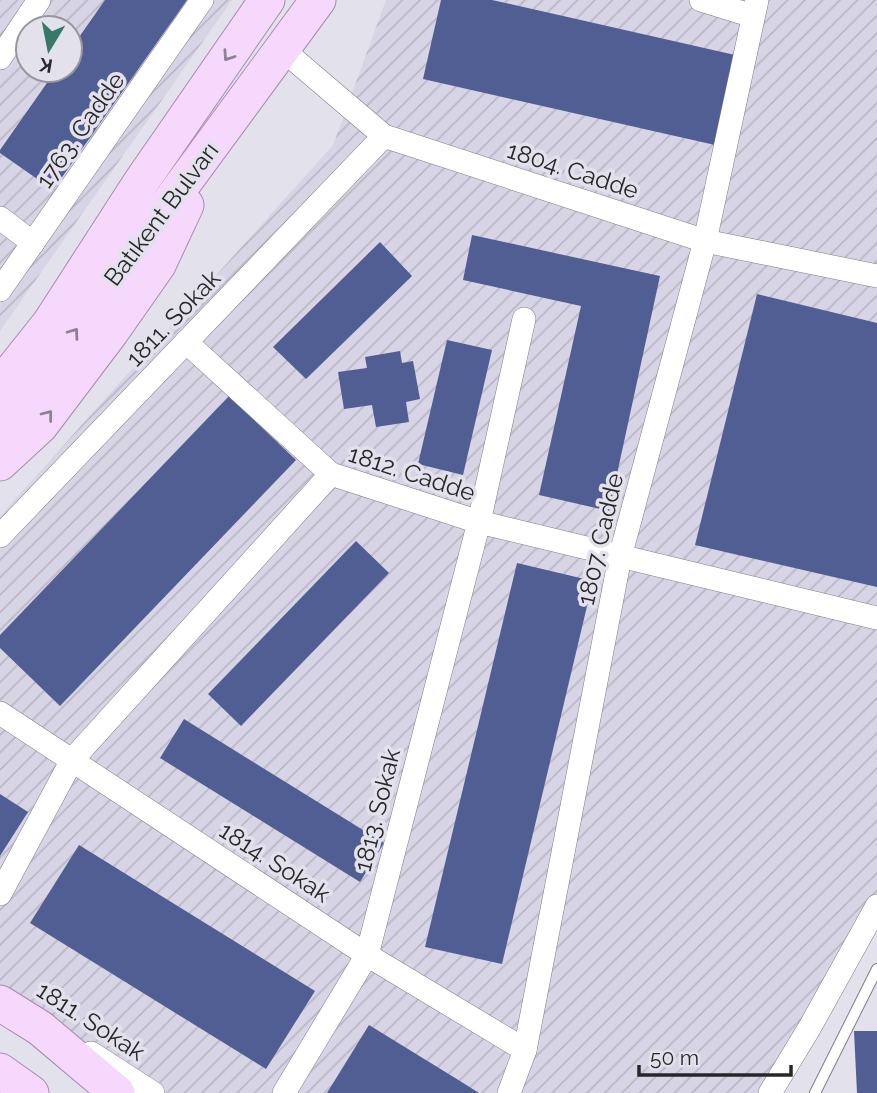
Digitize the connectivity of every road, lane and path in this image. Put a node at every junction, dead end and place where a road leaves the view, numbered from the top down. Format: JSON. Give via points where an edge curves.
{"nodes":[{"id":1,"x":39,"y":0,"type":"edge"},
{"id":2,"x":202,"y":0,"type":"edge"},
{"id":3,"x":267,"y":0,"type":"edge"},
{"id":4,"x":318,"y":0,"type":"edge"},
{"id":5,"x":701,"y":0,"type":"edge"},
{"id":6,"x":755,"y":8,"type":"edge"},
{"id":7,"x":283,"y":50,"type":"junction"},
{"id":8,"x":0,"y":58,"type":"edge"},
{"id":9,"x":384,"y":135,"type":"junction"},
{"id":10,"x":215,"y":142,"type":"junction"},
{"id":11,"x":141,"y":182,"type":"junction"},
{"id":12,"x":0,"y":218,"type":"edge"},
{"id":13,"x":705,"y":241,"type":"junction"},
{"id":14,"x":33,"y":243,"type":"junction"},
{"id":15,"x":877,"y":276,"type":"edge"},
{"id":16,"x":0,"y":290,"type":"edge"},
{"id":17,"x":524,"y":319,"type":"dead end"},
{"id":18,"x":186,"y":342,"type":"junction"},
{"id":19,"x":0,"y":353,"type":"edge"},
{"id":20,"x":0,"y":386,"type":"edge"},
{"id":21,"x":0,"y":424,"type":"edge"},
{"id":22,"x":0,"y":463,"type":"edge"},
{"id":23,"x":331,"y":474,"type":"junction"},
{"id":24,"x":479,"y":522,"type":"junction"},
{"id":25,"x":0,"y":537,"type":"edge"},
{"id":26,"x":620,"y":557,"type":"junction"},
{"id":27,"x":877,"y":618,"type":"edge"},
{"id":28,"x":0,"y":713,"type":"edge"},
{"id":29,"x":72,"y":760,"type":"junction"},
{"id":30,"x":0,"y":894,"type":"edge"},
{"id":31,"x":877,"y":906,"type":"edge"},
{"id":32,"x":367,"y":954,"type":"junction"},
{"id":33,"x":877,"y":969,"type":"edge"},
{"id":34,"x":0,"y":994,"type":"edge"},
{"id":35,"x":0,"y":1003,"type":"edge"},
{"id":36,"x":14,"y":1039,"type":"edge"},
{"id":37,"x":524,"y":1050,"type":"junction"},
{"id":38,"x":100,"y":1093,"type":"edge"},
{"id":39,"x":117,"y":1093,"type":"edge"},
{"id":40,"x":153,"y":1093,"type":"edge"},
{"id":41,"x":284,"y":1093,"type":"edge"},
{"id":42,"x":509,"y":1093,"type":"edge"},
{"id":43,"x":770,"y":1093,"type":"edge"},
{"id":44,"x":816,"y":1093,"type":"edge"}],
"edges":[{"from":1,"to":8,"type":"street"},
{"from":2,"to":14,"type":"street","name":"1763. Cadde"},
{"from":3,"to":11,"type":"main road","name":"Batıkent Bulvarı","one_way":true},
{"from":4,"to":7,"type":"main road","name":"Batıkent Bulvarı"},
{"from":5,"to":6,"type":"street"},
{"from":6,"to":13,"type":"street","name":"1807. Cadde"},
{"from":7,"to":9,"type":"street","name":"1804. Cadde"},
{"from":7,"to":10,"type":"main road","name":"Batıkent Bulvarı"},
{"from":9,"to":13,"type":"street","name":"1804. Cadde"},
{"from":9,"to":18,"type":"street","name":"1811. Sokak"},
{"from":21,"to":10,"type":"main road","name":"Batıkent Bulvarı","one_way":true,"via":[[25,399]]},
{"from":22,"to":10,"type":"main road","one_way":true,"via":[[40,426],[158,265]]},
{"from":11,"to":19,"type":"main road","via":[[104,209]]},
{"from":11,"to":20,"type":"main road","name":"Batıkent Bulvarı","via":[[50,323]]},
{"from":12,"to":14,"type":"street"},
{"from":13,"to":15,"type":"street","name":"1804. Cadde"},
{"from":13,"to":26,"type":"street","name":"1807. Cadde"},
{"from":14,"to":16,"type":"street","name":"1763. Cadde"},
{"from":17,"to":24,"type":"street","name":"1813. Sokak"},
{"from":18,"to":23,"type":"street"},
{"from":18,"to":25,"type":"street","name":"1811. Sokak"},
{"from":23,"to":24,"type":"street","name":"1812. Cadde"},
{"from":23,"to":29,"type":"street","name":"1812. Cadde"},
{"from":24,"to":26,"type":"street","name":"1812. Cadde"},
{"from":24,"to":32,"type":"street","name":"1813. Sokak"},
{"from":26,"to":27,"type":"street","name":"1812. Cadde"},
{"from":26,"to":37,"type":"street","name":"1807. Cadde"},
{"from":28,"to":29,"type":"street","name":"1814. Sokak"},
{"from":29,"to":30,"type":"street","name":"1812. Cadde"},
{"from":29,"to":32,"type":"street","name":"1814. Sokak"},
{"from":31,"to":43,"type":"street"},
{"from":32,"to":37,"type":"street","name":"1814. Sokak"},
{"from":32,"to":41,"type":"street","name":"1813. Sokak"},
{"from":33,"to":44,"type":"lane"},
{"from":34,"to":40,"type":"street","name":"1811. Sokak"},
{"from":35,"to":39,"type":"main road","via":[[40,1028]]},
{"from":36,"to":38,"type":"main road"},
{"from":37,"to":42,"type":"street","name":"1807. Cadde"}]}
